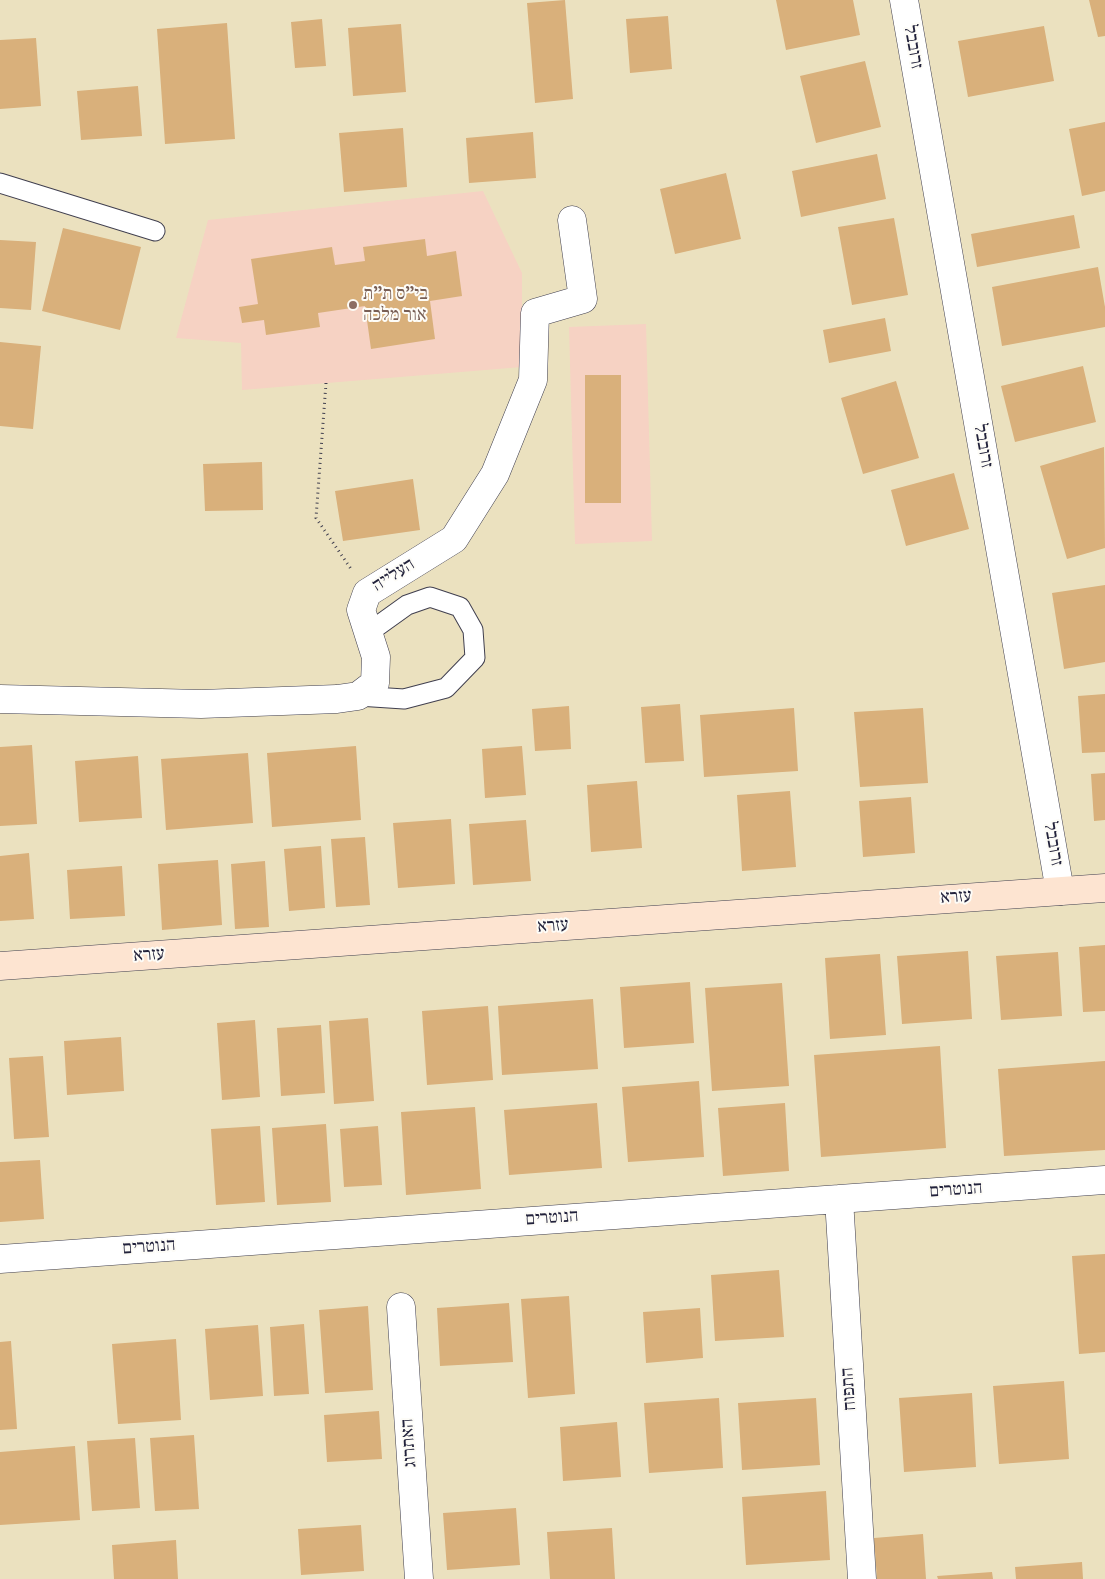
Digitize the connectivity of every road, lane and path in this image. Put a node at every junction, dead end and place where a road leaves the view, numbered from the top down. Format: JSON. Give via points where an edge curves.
{"nodes":[{"id":1,"x":904,"y":0,"type":"edge"},
{"id":2,"x":0,"y":183,"type":"edge"},
{"id":3,"x":572,"y":220,"type":"dead end"},
{"id":4,"x":155,"y":231,"type":"dead end"},
{"id":5,"x":326,"y":383,"type":"dead end"},
{"id":6,"x":367,"y":593,"type":"junction"},
{"id":7,"x":368,"y":633,"type":"junction"},
{"id":8,"x":358,"y":696,"type":"junction"},
{"id":9,"x":0,"y":699,"type":"edge"},
{"id":10,"x":1105,"y":888,"type":"edge"},
{"id":11,"x":1060,"y":891,"type":"junction"},
{"id":12,"x":0,"y":966,"type":"edge"},
{"id":13,"x":1105,"y":1180,"type":"edge"},
{"id":14,"x":839,"y":1199,"type":"junction"},
{"id":15,"x":0,"y":1259,"type":"edge"},
{"id":16,"x":401,"y":1306,"type":"dead end"},
{"id":17,"x":419,"y":1579,"type":"edge"},
{"id":18,"x":862,"y":1579,"type":"edge"}],
"edges":[{"from":1,"to":11,"type":"street","name":"זרובבל"},
{"from":2,"to":4,"type":"lane"},
{"from":3,"to":6,"type":"street","name":"העלייה","via":[[583,298],[535,313],[533,380],[495,474],[454,539]]},
{"from":5,"to":6,"type":"path","via":[[316,518]]},
{"from":6,"to":7,"type":"street","name":"העלייה","via":[[361,610]]},
{"from":7,"to":8,"type":"street","name":"העלייה","via":[[376,657],[375,683]]},
{"from":7,"to":8,"type":"lane","via":[[407,605],[430,597],[460,607],[473,630],[475,658],[446,688],[404,699]]},
{"from":8,"to":9,"type":"street","via":[[201,704]]},
{"from":10,"to":11,"type":"street","name":"עזרא"},
{"from":11,"to":12,"type":"street","name":"עזרא"},
{"from":13,"to":14,"type":"street","name":"הנוטרים"},
{"from":14,"to":15,"type":"street","name":"הנוטרים"},
{"from":14,"to":18,"type":"street","name":"התפוח"},
{"from":16,"to":17,"type":"street","name":"האתרוג"}]}
